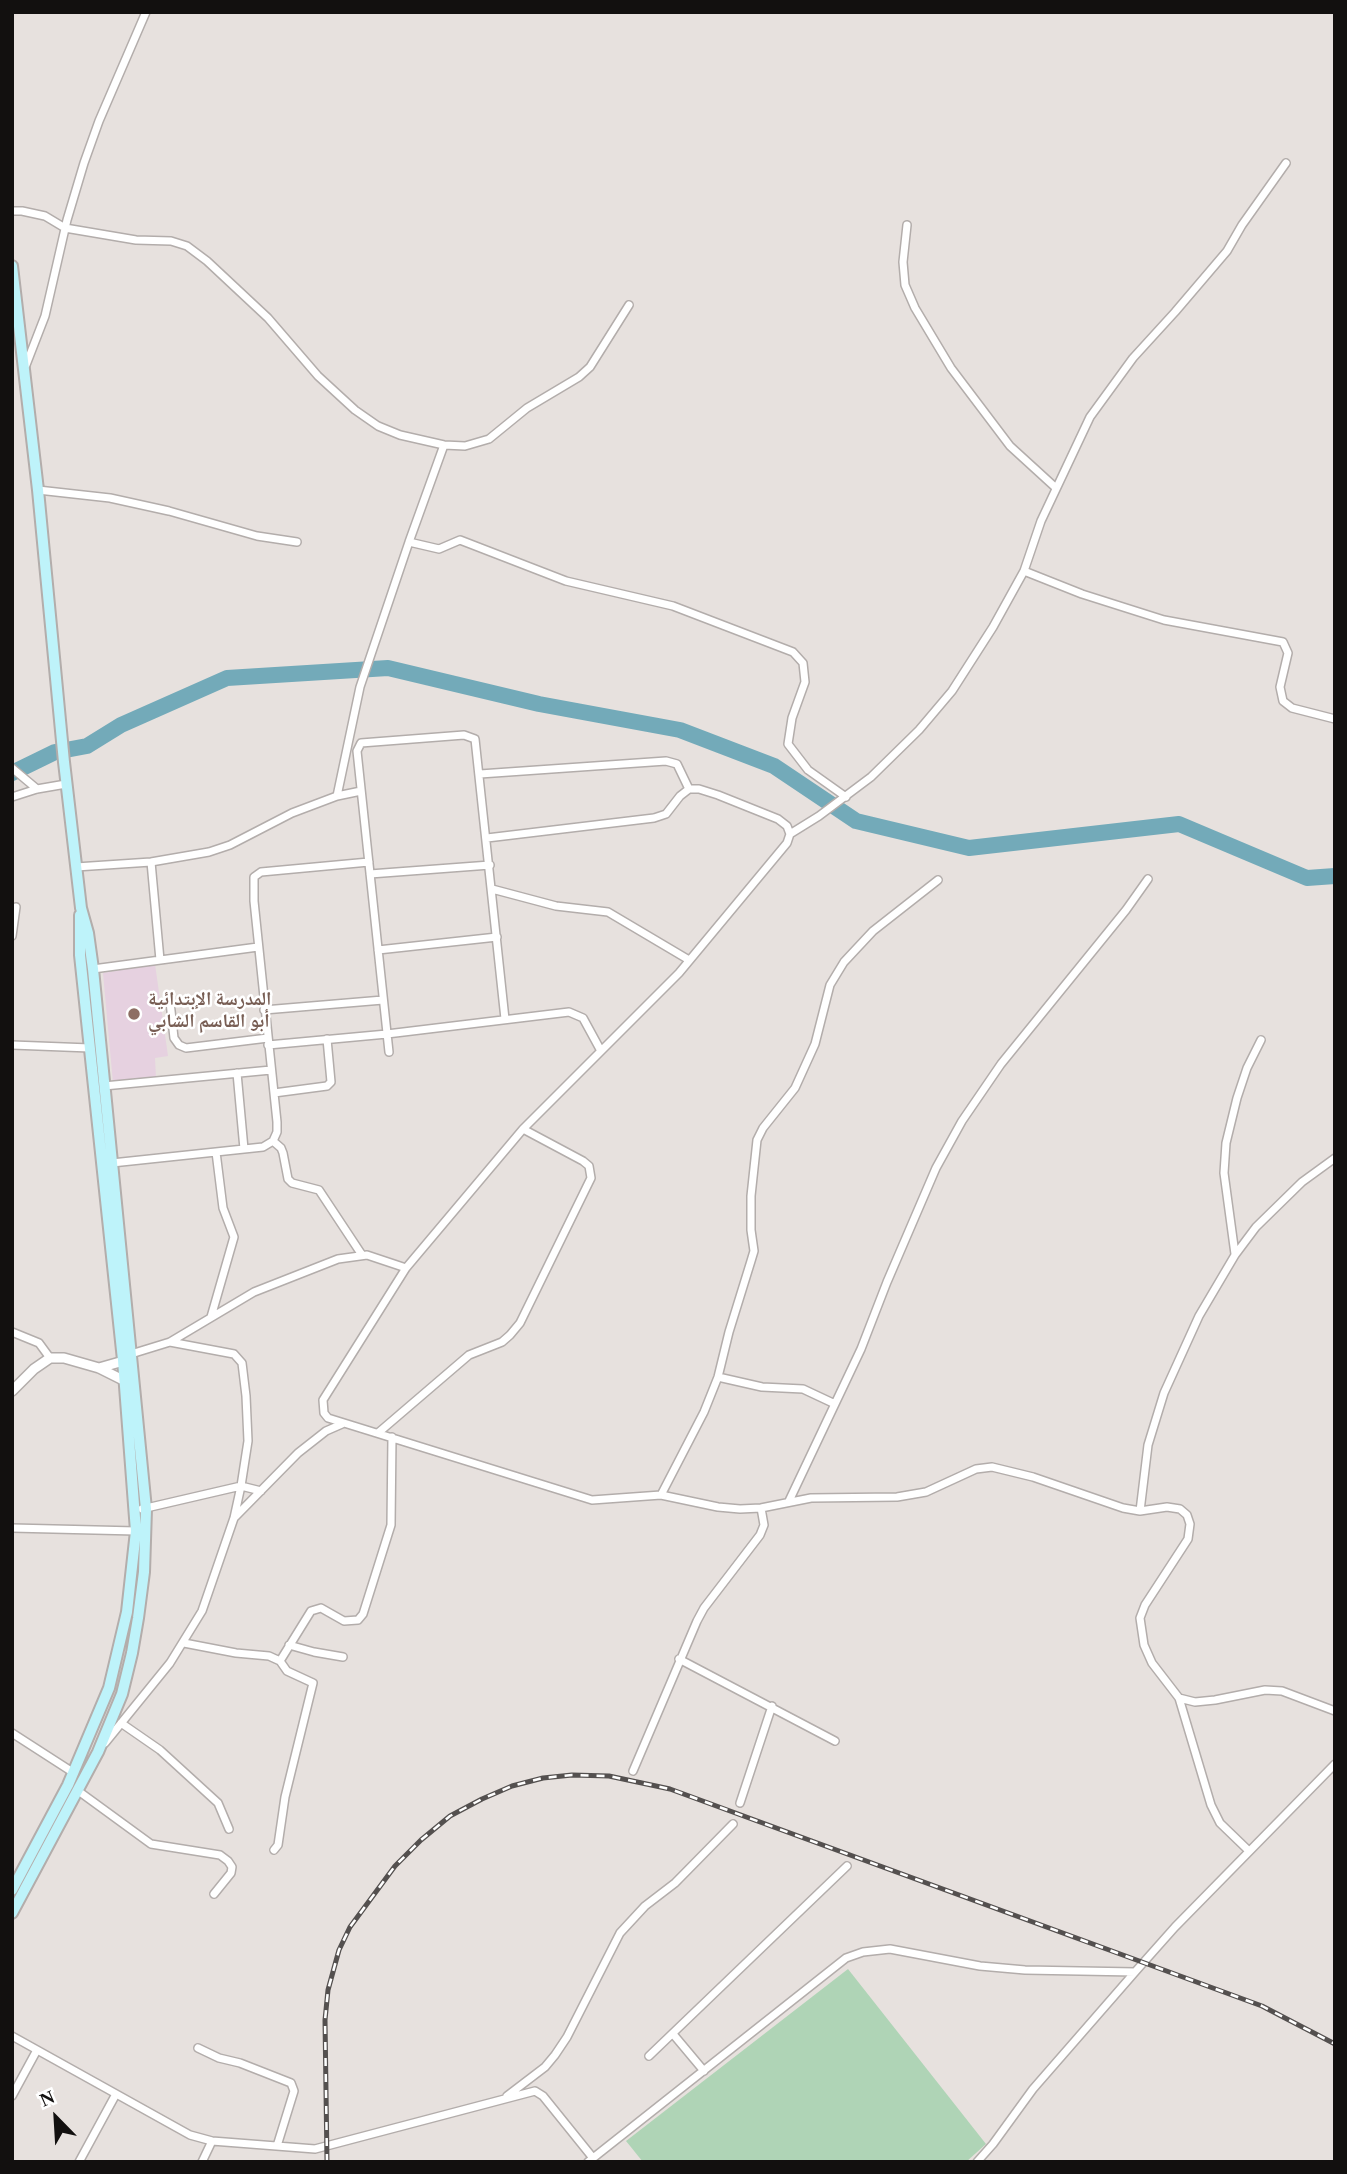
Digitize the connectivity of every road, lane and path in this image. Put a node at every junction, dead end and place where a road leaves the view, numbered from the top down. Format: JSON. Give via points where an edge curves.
{"nodes":[{"id":1,"x":146,"y":12,"type":"edge"},
{"id":2,"x":1286,"y":163,"type":"dead end"},
{"id":3,"x":12,"y":211,"type":"edge"},
{"id":4,"x":907,"y":225,"type":"dead end"},
{"id":5,"x":65,"y":228,"type":"junction"},
{"id":6,"x":12,"y":265,"type":"edge"},
{"id":7,"x":629,"y":305,"type":"dead end"},
{"id":8,"x":24,"y":369,"type":"junction"},
{"id":9,"x":444,"y":445,"type":"junction"},
{"id":10,"x":1056,"y":488,"type":"junction"},
{"id":11,"x":38,"y":490,"type":"junction"},
{"id":12,"x":297,"y":542,"type":"dead end"},
{"id":13,"x":409,"y":542,"type":"junction"},
{"id":14,"x":1024,"y":571,"type":"junction"},
{"id":15,"x":1335,"y":719,"type":"edge"},
{"id":16,"x":12,"y":768,"type":"edge"},
{"id":17,"x":480,"y":774,"type":"junction"},
{"id":18,"x":66,"y":784,"type":"junction"},
{"id":19,"x":37,"y":789,"type":"junction"},
{"id":20,"x":689,"y":789,"type":"junction"},
{"id":21,"x":361,"y":791,"type":"junction"},
{"id":22,"x":338,"y":796,"type":"junction"},
{"id":23,"x":12,"y":797,"type":"edge"},
{"id":24,"x":846,"y":797,"type":"junction"},
{"id":25,"x":790,"y":834,"type":"junction"},
{"id":26,"x":487,"y":838,"type":"junction"},
{"id":27,"x":151,"y":862,"type":"junction"},
{"id":28,"x":369,"y":862,"type":"junction"},
{"id":29,"x":490,"y":865,"type":"junction"},
{"id":30,"x":76,"y":867,"type":"junction"},
{"id":31,"x":370,"y":874,"type":"junction"},
{"id":32,"x":1148,"y":879,"type":"dead end"},
{"id":33,"x":938,"y":880,"type":"dead end"},
{"id":34,"x":492,"y":888,"type":"junction"},
{"id":35,"x":16,"y":907,"type":"dead end"},
{"id":36,"x":81,"y":908,"type":"junction"},
{"id":37,"x":12,"y":936,"type":"edge"},
{"id":38,"x":497,"y":937,"type":"junction"},
{"id":39,"x":258,"y":947,"type":"junction"},
{"id":40,"x":378,"y":950,"type":"junction"},
{"id":41,"x":160,"y":960,"type":"junction"},
{"id":42,"x":689,"y":960,"type":"junction"},
{"id":43,"x":93,"y":969,"type":"junction"},
{"id":44,"x":383,"y":1000,"type":"junction"},
{"id":45,"x":170,"y":1002,"type":"dead end"},
{"id":46,"x":264,"y":1010,"type":"junction"},
{"id":47,"x":505,"y":1019,"type":"junction"},
{"id":48,"x":387,"y":1034,"type":"junction"},
{"id":49,"x":327,"y":1039,"type":"junction"},
{"id":50,"x":1261,"y":1040,"type":"dead end"},
{"id":51,"x":268,"y":1042,"type":"junction"},
{"id":52,"x":12,"y":1045,"type":"edge"},
{"id":53,"x":90,"y":1048,"type":"junction"},
{"id":54,"x":601,"y":1051,"type":"junction"},
{"id":55,"x":389,"y":1052,"type":"dead end"},
{"id":56,"x":271,"y":1070,"type":"junction"},
{"id":57,"x":237,"y":1073,"type":"junction"},
{"id":58,"x":104,"y":1086,"type":"junction"},
{"id":59,"x":274,"y":1093,"type":"junction"},
{"id":60,"x":523,"y":1129,"type":"junction"},
{"id":61,"x":272,"y":1141,"type":"junction"},
{"id":62,"x":244,"y":1149,"type":"junction"},
{"id":63,"x":216,"y":1152,"type":"junction"},
{"id":64,"x":1335,"y":1158,"type":"edge"},
{"id":65,"x":112,"y":1163,"type":"junction"},
{"id":66,"x":362,"y":1255,"type":"junction"},
{"id":67,"x":1236,"y":1255,"type":"junction"},
{"id":68,"x":406,"y":1268,"type":"junction"},
{"id":69,"x":211,"y":1318,"type":"junction"},
{"id":70,"x":12,"y":1332,"type":"edge"},
{"id":71,"x":170,"y":1342,"type":"junction"},
{"id":72,"x":50,"y":1358,"type":"junction"},
{"id":73,"x":129,"y":1358,"type":"junction"},
{"id":74,"x":99,"y":1368,"type":"junction"},
{"id":75,"x":719,"y":1377,"type":"junction"},
{"id":76,"x":129,"y":1383,"type":"junction"},
{"id":77,"x":12,"y":1391,"type":"edge"},
{"id":78,"x":835,"y":1404,"type":"junction"},
{"id":79,"x":342,"y":1424,"type":"junction"},
{"id":80,"x":378,"y":1433,"type":"junction"},
{"id":81,"x":392,"y":1437,"type":"junction"},
{"id":82,"x":241,"y":1486,"type":"junction"},
{"id":83,"x":261,"y":1491,"type":"junction"},
{"id":84,"x":661,"y":1495,"type":"junction"},
{"id":85,"x":789,"y":1501,"type":"junction"},
{"id":86,"x":761,"y":1508,"type":"junction"},
{"id":87,"x":141,"y":1509,"type":"junction"},
{"id":88,"x":1140,"y":1511,"type":"junction"},
{"id":89,"x":233,"y":1518,"type":"junction"},
{"id":90,"x":12,"y":1528,"type":"edge"},
{"id":91,"x":136,"y":1531,"type":"junction"},
{"id":92,"x":184,"y":1643,"type":"junction"},
{"id":93,"x":289,"y":1644,"type":"junction"},
{"id":94,"x":343,"y":1657,"type":"dead end"},
{"id":95,"x":679,"y":1659,"type":"junction"},
{"id":96,"x":280,"y":1661,"type":"junction"},
{"id":97,"x":1179,"y":1698,"type":"junction"},
{"id":98,"x":772,"y":1706,"type":"junction"},
{"id":99,"x":1335,"y":1711,"type":"edge"},
{"id":100,"x":121,"y":1723,"type":"junction"},
{"id":101,"x":12,"y":1733,"type":"edge"},
{"id":102,"x":835,"y":1741,"type":"dead end"},
{"id":103,"x":99,"y":1752,"type":"junction"},
{"id":104,"x":1335,"y":1763,"type":"edge"},
{"id":105,"x":633,"y":1771,"type":"dead end"},
{"id":106,"x":74,"y":1773,"type":"junction"},
{"id":107,"x":77,"y":1790,"type":"junction"},
{"id":108,"x":740,"y":1803,"type":"dead end"},
{"id":109,"x":733,"y":1824,"type":"dead end"},
{"id":110,"x":229,"y":1829,"type":"dead end"},
{"id":111,"x":274,"y":1850,"type":"dead end"},
{"id":112,"x":1249,"y":1851,"type":"junction"},
{"id":113,"x":847,"y":1867,"type":"dead end"},
{"id":114,"x":17,"y":1885,"type":"edge"},
{"id":115,"x":214,"y":1894,"type":"dead end"},
{"id":116,"x":12,"y":1913,"type":"edge"},
{"id":117,"x":1135,"y":1972,"type":"junction"},
{"id":118,"x":673,"y":2034,"type":"junction"},
{"id":119,"x":12,"y":2036,"type":"edge"},
{"id":120,"x":198,"y":2048,"type":"dead end"},
{"id":121,"x":37,"y":2050,"type":"junction"},
{"id":122,"x":649,"y":2056,"type":"dead end"},
{"id":123,"x":704,"y":2071,"type":"junction"},
{"id":124,"x":116,"y":2094,"type":"junction"},
{"id":125,"x":12,"y":2096,"type":"edge"},
{"id":126,"x":503,"y":2099,"type":"junction"},
{"id":127,"x":212,"y":2141,"type":"junction"},
{"id":128,"x":277,"y":2146,"type":"junction"},
{"id":129,"x":591,"y":2160,"type":"edge"},
{"id":130,"x":79,"y":2162,"type":"edge"},
{"id":131,"x":202,"y":2162,"type":"edge"},
{"id":132,"x":977,"y":2162,"type":"edge"}],
"edges":[{"from":1,"to":5,"type":"street","via":[[99,121]]},
{"from":2,"to":10,"type":"street","via":[[1227,250],[1133,358],[1090,417]]},
{"from":3,"to":5,"type":"street","via":[[45,216]]},
{"from":4,"to":10,"type":"street","via":[[905,285],[915,308],[951,368],[1010,446]]},
{"from":5,"to":8,"type":"street","via":[[45,316]]},
{"from":5,"to":9,"type":"street","via":[[171,241],[196,251],[268,318],[318,376],[355,410],[400,435]]},
{"from":6,"to":8,"type":"main road"},
{"from":7,"to":9,"type":"street","via":[[579,377],[527,408],[489,439],[465,446]]},
{"from":8,"to":11,"type":"main road"},
{"from":9,"to":13,"type":"street"},
{"from":10,"to":14,"type":"street"},
{"from":11,"to":12,"type":"street","via":[[110,498]]},
{"from":11,"to":18,"type":"main road"},
{"from":13,"to":22,"type":"street","via":[[360,688]]},
{"from":13,"to":24,"type":"street","via":[[439,549],[460,540],[566,581],[673,606],[793,652],[803,663],[805,682],[788,744],[808,770]]},
{"from":14,"to":15,"type":"street","via":[[1164,620],[1283,642],[1288,651],[1280,687],[1283,701],[1292,708]]},
{"from":14,"to":24,"type":"street","via":[[952,691],[870,778]]},
{"from":16,"to":19,"type":"street"},
{"from":17,"to":20,"type":"street","via":[[666,761],[677,764]]},
{"from":17,"to":21,"type":"street","via":[[476,741],[471,736],[364,742],[357,748]]},
{"from":17,"to":26,"type":"street"},
{"from":18,"to":19,"type":"street"},
{"from":18,"to":30,"type":"main road"},
{"from":19,"to":23,"type":"street"},
{"from":20,"to":25,"type":"street","via":[[718,795],[778,819]]},
{"from":20,"to":26,"type":"street","via":[[666,814],[654,818]]},
{"from":21,"to":22,"type":"street"},
{"from":21,"to":28,"type":"street"},
{"from":22,"to":27,"type":"street","via":[[292,813],[230,845]]},
{"from":24,"to":25,"type":"street"},
{"from":25,"to":42,"type":"street"},
{"from":26,"to":29,"type":"street"},
{"from":27,"to":30,"type":"street"},
{"from":27,"to":41,"type":"street"},
{"from":28,"to":31,"type":"street"},
{"from":28,"to":39,"type":"street","via":[[257,874],[252,881]]},
{"from":29,"to":31,"type":"street"},
{"from":29,"to":34,"type":"street"},
{"from":30,"to":36,"type":"main road"},
{"from":31,"to":40,"type":"street"},
{"from":32,"to":78,"type":"street","via":[[962,1121],[936,1168]]},
{"from":33,"to":75,"type":"street","via":[[873,931],[844,962],[830,985],[815,1044],[795,1088],[757,1140],[751,1196],[754,1251]]},
{"from":34,"to":38,"type":"street"},
{"from":34,"to":42,"type":"street","via":[[556,906],[608,912]]},
{"from":35,"to":37,"type":"street"},
{"from":36,"to":43,"type":"main road"},
{"from":36,"to":53,"type":"main road","via":[[79,944]]},
{"from":38,"to":40,"type":"street"},
{"from":38,"to":47,"type":"street"},
{"from":39,"to":41,"type":"street"},
{"from":39,"to":46,"type":"street"},
{"from":40,"to":44,"type":"street"},
{"from":41,"to":43,"type":"street"},
{"from":42,"to":54,"type":"street"},
{"from":43,"to":58,"type":"main road"},
{"from":44,"to":46,"type":"street"},
{"from":44,"to":48,"type":"street"},
{"from":45,"to":51,"type":"street","via":[[174,1038],[186,1048]]},
{"from":46,"to":51,"type":"street"},
{"from":47,"to":48,"type":"street"},
{"from":47,"to":54,"type":"street","via":[[576,1014],[588,1025]]},
{"from":48,"to":49,"type":"street"},
{"from":48,"to":55,"type":"street"},
{"from":49,"to":51,"type":"street"},
{"from":49,"to":59,"type":"street","via":[[331,1083]]},
{"from":50,"to":67,"type":"street","via":[[1240,1088],[1226,1143],[1224,1173]]},
{"from":51,"to":56,"type":"street"},
{"from":52,"to":53,"type":"street"},
{"from":53,"to":73,"type":"main road"},
{"from":54,"to":60,"type":"street"},
{"from":56,"to":57,"type":"street"},
{"from":56,"to":59,"type":"street"},
{"from":57,"to":58,"type":"street"},
{"from":57,"to":62,"type":"street"},
{"from":58,"to":65,"type":"main road"},
{"from":59,"to":61,"type":"street","via":[[277,1132]]},
{"from":60,"to":68,"type":"street"},
{"from":60,"to":80,"type":"street","via":[[583,1161],[591,1178],[510,1335],[469,1355]]},
{"from":61,"to":62,"type":"street"},
{"from":61,"to":66,"type":"street","via":[[281,1148],[288,1179],[320,1189]]},
{"from":62,"to":63,"type":"street"},
{"from":63,"to":65,"type":"street"},
{"from":63,"to":69,"type":"street","via":[[223,1208],[234,1237]]},
{"from":64,"to":67,"type":"street","via":[[1277,1205]]},
{"from":65,"to":73,"type":"main road"},
{"from":66,"to":68,"type":"street"},
{"from":66,"to":69,"type":"street","via":[[288,1277]]},
{"from":67,"to":88,"type":"street","via":[[1199,1316],[1164,1393],[1148,1445]]},
{"from":68,"to":79,"type":"street","via":[[323,1400],[324,1413]]},
{"from":69,"to":71,"type":"street"},
{"from":70,"to":72,"type":"street","via":[[39,1343]]},
{"from":71,"to":73,"type":"street"},
{"from":71,"to":82,"type":"street","via":[[234,1354],[242,1363],[248,1441]]},
{"from":72,"to":74,"type":"street"},
{"from":72,"to":77,"type":"street"},
{"from":73,"to":74,"type":"street"},
{"from":73,"to":76,"type":"main road"},
{"from":74,"to":76,"type":"street"},
{"from":75,"to":78,"type":"street","via":[[803,1390]]},
{"from":75,"to":84,"type":"street"},
{"from":76,"to":87,"type":"main road"},
{"from":78,"to":85,"type":"street"},
{"from":79,"to":80,"type":"street"},
{"from":79,"to":83,"type":"street","via":[[298,1453]]},
{"from":80,"to":81,"type":"street"},
{"from":81,"to":84,"type":"street","via":[[592,1500]]},
{"from":81,"to":93,"type":"street","via":[[391,1525],[363,1614],[358,1620],[344,1622],[315,1608]]},
{"from":82,"to":83,"type":"street"},
{"from":82,"to":87,"type":"street"},
{"from":82,"to":89,"type":"street"},
{"from":83,"to":89,"type":"street"},
{"from":84,"to":86,"type":"street","via":[[718,1507]]},
{"from":85,"to":86,"type":"street"},
{"from":85,"to":88,"type":"street","via":[[897,1497],[926,1492],[976,1469],[992,1467]]},
{"from":86,"to":95,"type":"street","via":[[764,1525],[760,1535],[704,1608]]},
{"from":87,"to":91,"type":"main road"},
{"from":87,"to":103,"type":"main road","via":[[144,1572],[132,1653]]},
{"from":88,"to":97,"type":"street","via":[[1180,1509],[1190,1524],[1181,1553],[1157,1583],[1140,1618],[1152,1663]]},
{"from":89,"to":92,"type":"street","via":[[202,1611]]},
{"from":90,"to":91,"type":"street"},
{"from":91,"to":106,"type":"main road","via":[[119,1650],[109,1689]]},
{"from":92,"to":96,"type":"street"},
{"from":92,"to":100,"type":"street"},
{"from":93,"to":94,"type":"street"},
{"from":93,"to":96,"type":"street"},
{"from":95,"to":98,"type":"street"},
{"from":95,"to":105,"type":"street"},
{"from":96,"to":111,"type":"street","via":[[287,1671],[311,1680],[314,1686]]},
{"from":97,"to":99,"type":"street","via":[[1195,1702],[1282,1690]]},
{"from":97,"to":112,"type":"street","via":[[1211,1805],[1220,1823]]},
{"from":98,"to":102,"type":"street"},
{"from":98,"to":108,"type":"street"},
{"from":100,"to":103,"type":"street"},
{"from":100,"to":110,"type":"street","via":[[218,1803]]},
{"from":101,"to":106,"type":"street"},
{"from":103,"to":107,"type":"main road"},
{"from":104,"to":112,"type":"street"},
{"from":106,"to":114,"type":"main road"},
{"from":107,"to":114,"type":"main road"},
{"from":107,"to":115,"type":"street","via":[[151,1844],[220,1855],[228,1861],[231,1873]]},
{"from":109,"to":126,"type":"street","via":[[630,1921],[612,1945],[555,2055]]},
{"from":112,"to":117,"type":"street"},
{"from":113,"to":118,"type":"street"},
{"from":114,"to":116,"type":"main road"},
{"from":117,"to":123,"type":"street","via":[[1025,1970],[890,1949],[863,1952],[846,1958]]},
{"from":117,"to":132,"type":"street"},
{"from":118,"to":122,"type":"street"},
{"from":118,"to":123,"type":"street"},
{"from":119,"to":121,"type":"street"},
{"from":120,"to":128,"type":"street","via":[[291,2083],[294,2091]]},
{"from":121,"to":124,"type":"street"},
{"from":121,"to":125,"type":"street"},
{"from":123,"to":129,"type":"street"},
{"from":124,"to":127,"type":"street","via":[[190,2135]]},
{"from":124,"to":130,"type":"street"},
{"from":126,"to":128,"type":"street","via":[[326,2147]]},
{"from":126,"to":129,"type":"street","via":[[539,2092]]},
{"from":127,"to":128,"type":"street"},
{"from":127,"to":131,"type":"street"}]}
